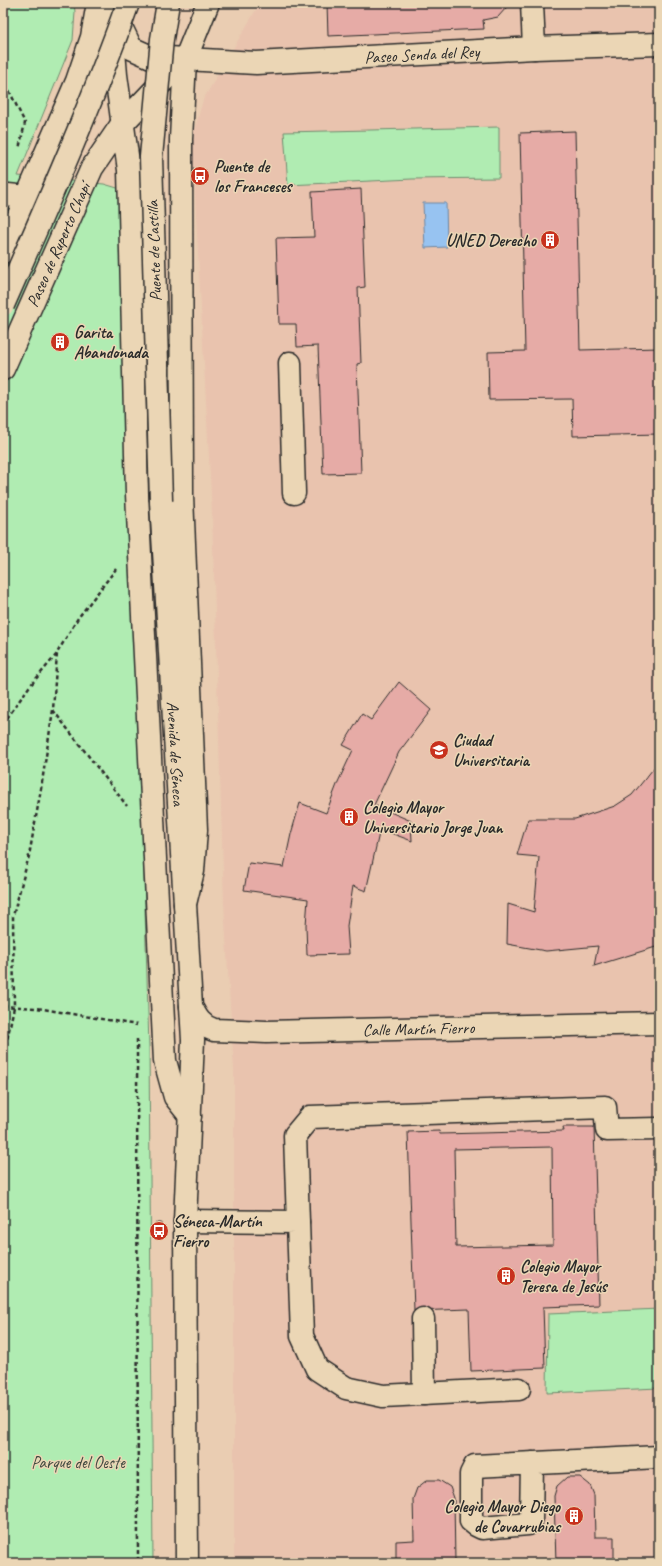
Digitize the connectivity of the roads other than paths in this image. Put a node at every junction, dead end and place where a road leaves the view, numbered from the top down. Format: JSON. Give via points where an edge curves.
{"nodes":[{"id":1,"x":112,"y":3,"type":"edge"},
{"id":2,"x":168,"y":3,"type":"edge"},
{"id":3,"x":208,"y":3,"type":"edge"},
{"id":4,"x":532,"y":3,"type":"edge"},
{"id":5,"x":659,"y":44,"type":"edge"},
{"id":6,"x":534,"y":48,"type":"junction"},
{"id":7,"x":185,"y":60,"type":"junction"},
{"id":8,"x":122,"y":124,"type":"junction"},
{"id":9,"x":3,"y":197,"type":"edge"},
{"id":10,"x":27,"y":197,"type":"junction"},
{"id":11,"x":3,"y":252,"type":"edge"},
{"id":12,"x":3,"y":305,"type":"edge"},
{"id":13,"x":290,"y":363,"type":"dead end"},
{"id":14,"x":3,"y":369,"type":"edge"},
{"id":15,"x":294,"y":493,"type":"dead end"},
{"id":16,"x":161,"y":501,"type":"joint"},
{"id":17,"x":185,"y":904,"type":"junction"},
{"id":18,"x":191,"y":1006,"type":"junction"},
{"id":19,"x":659,"y":1023,"type":"edge"},
{"id":20,"x":214,"y":1030,"type":"junction"},
{"id":21,"x":193,"y":1040,"type":"junction"},
{"id":22,"x":190,"y":1116,"type":"junction"},
{"id":23,"x":659,"y":1129,"type":"edge"},
{"id":24,"x":185,"y":1221,"type":"junction"},
{"id":25,"x":298,"y":1222,"type":"junction"},
{"id":26,"x":423,"y":1319,"type":"dead end"},
{"id":27,"x":519,"y":1389,"type":"dead end"},
{"id":28,"x":424,"y":1394,"type":"junction"},
{"id":29,"x":659,"y":1457,"type":"edge"},
{"id":30,"x":532,"y":1463,"type":"dead end"},
{"id":31,"x":187,"y":1563,"type":"edge"}],
"edges":[{"from":1,"to":7,"type":"main road","name":"Paseo Senda del Rey","via":[[131,48],[151,57]]},
{"from":1,"to":8,"type":"main road"},
{"from":1,"to":10,"type":"main road","via":[[92,37],[77,81]]},
{"from":1,"to":12,"type":"main road","bridge":true,"via":[[107,60]]},
{"from":2,"to":16,"type":"main road","name":"Puente de Castilla","bridge":true,"via":[[162,39],[151,157]]},
{"from":3,"to":7,"type":"main road"},
{"from":4,"to":6,"type":"main road"},
{"from":5,"to":6,"type":"main road","name":"Paseo Senda del Rey"},
{"from":6,"to":7,"type":"main road","name":"Paseo Senda del Rey","via":[[256,63]]},
{"from":7,"to":8,"type":"main road","name":"Paseo de Ruperto Chapí"},
{"from":7,"to":17,"type":"main road","via":[[181,177],[182,496],[196,830],[193,871]]},
{"from":8,"to":14,"type":"main road","name":"Paseo de Ruperto Chapí","via":[[92,168]]},
{"from":8,"to":22,"type":"main road","via":[[129,170],[137,494],[165,1061],[175,1097]]},
{"from":9,"to":10,"type":"main road"},
{"from":10,"to":11,"type":"main road"},
{"from":13,"to":15,"type":"main road"},
{"from":16,"to":17,"type":"main road","name":"Avenida de Séneca"},
{"from":17,"to":18,"type":"main road","name":"Avenida de Séneca"},
{"from":18,"to":20,"type":"main road","via":[[199,1021]]},
{"from":18,"to":21,"type":"main road","name":"Avenida de Séneca"},
{"from":19,"to":20,"type":"main road","name":"Calle Martín Fierro","via":[[266,1032]]},
{"from":20,"to":21,"type":"main road","via":[[204,1032]]},
{"from":21,"to":22,"type":"main road","name":"Avenida de Séneca"},
{"from":22,"to":24,"type":"main road","name":"Avenida de Séneca"},
{"from":23,"to":25,"type":"main road","via":[[607,1130],[605,1107],[310,1117],[295,1135]]},
{"from":24,"to":25,"type":"main road"},
{"from":24,"to":31,"type":"main road","name":"Avenida de Séneca"},
{"from":25,"to":28,"type":"main road","via":[[302,1336],[317,1369],[346,1388],[383,1396]]},
{"from":26,"to":28,"type":"main road"},
{"from":27,"to":28,"type":"main road"},
{"from":29,"to":30,"type":"main road"}]}
